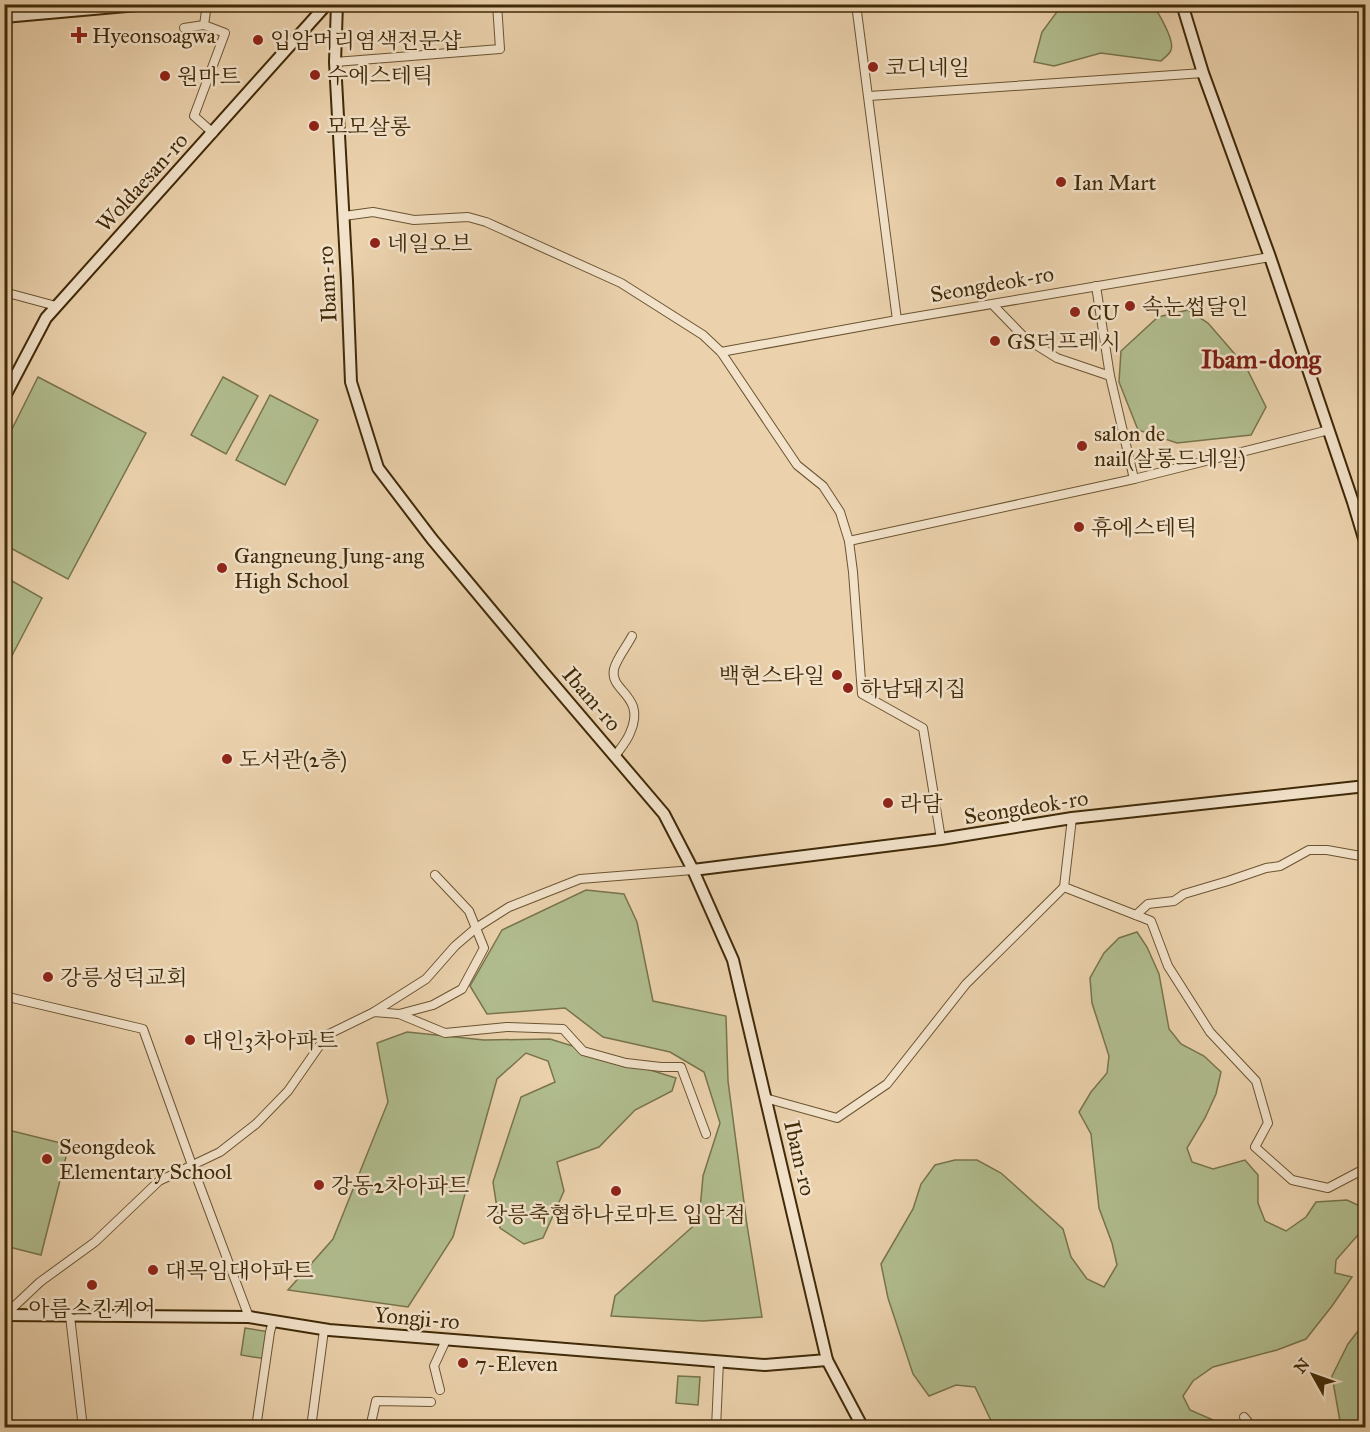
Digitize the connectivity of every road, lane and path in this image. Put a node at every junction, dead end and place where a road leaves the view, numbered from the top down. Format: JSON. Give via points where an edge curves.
{"nodes":[{"id":1,"x":149,"y":4,"type":"edge"},
{"id":2,"x":207,"y":4,"type":"edge"},
{"id":3,"x":327,"y":4,"type":"edge"},
{"id":4,"x":337,"y":4,"type":"edge"},
{"id":5,"x":497,"y":4,"type":"edge"},
{"id":6,"x":856,"y":4,"type":"edge"},
{"id":7,"x":1181,"y":5,"type":"edge"},
{"id":8,"x":4,"y":17,"type":"edge"},
{"id":9,"x":204,"y":25,"type":"junction"},
{"id":10,"x":184,"y":28,"type":"dead end"},
{"id":11,"x":335,"y":62,"type":"junction"},
{"id":12,"x":1203,"y":73,"type":"junction"},
{"id":13,"x":869,"y":96,"type":"junction"},
{"id":14,"x":213,"y":133,"type":"junction"},
{"id":15,"x":344,"y":216,"type":"junction"},
{"id":16,"x":1270,"y":257,"type":"junction"},
{"id":17,"x":1096,"y":286,"type":"junction"},
{"id":18,"x":4,"y":292,"type":"edge"},
{"id":19,"x":993,"y":305,"type":"junction"},
{"id":20,"x":56,"y":306,"type":"junction"},
{"id":21,"x":897,"y":320,"type":"junction"},
{"id":22,"x":721,"y":352,"type":"junction"},
{"id":23,"x":1110,"y":376,"type":"junction"},
{"id":24,"x":4,"y":398,"type":"edge"},
{"id":25,"x":1329,"y":430,"type":"junction"},
{"id":26,"x":1134,"y":479,"type":"junction"},
{"id":27,"x":1353,"y":502,"type":"junction"},
{"id":28,"x":1365,"y":509,"type":"edge"},
{"id":29,"x":849,"y":541,"type":"junction"},
{"id":30,"x":1365,"y":545,"type":"edge"},
{"id":31,"x":632,"y":636,"type":"dead end"},
{"id":32,"x":615,"y":756,"type":"junction"},
{"id":33,"x":1365,"y":786,"type":"edge"},
{"id":34,"x":1072,"y":818,"type":"junction"},
{"id":35,"x":941,"y":839,"type":"junction"},
{"id":36,"x":1365,"y":857,"type":"edge"},
{"id":37,"x":693,"y":870,"type":"junction"},
{"id":38,"x":435,"y":875,"type":"dead end"},
{"id":39,"x":1064,"y":886,"type":"junction"},
{"id":40,"x":1136,"y":915,"type":"junction"},
{"id":41,"x":476,"y":928,"type":"junction"},
{"id":42,"x":4,"y":996,"type":"edge"},
{"id":43,"x":374,"y":1012,"type":"junction"},
{"id":44,"x":399,"y":1014,"type":"junction"},
{"id":45,"x":765,"y":1098,"type":"junction"},
{"id":46,"x":706,"y":1134,"type":"dead end"},
{"id":47,"x":192,"y":1165,"type":"junction"},
{"id":48,"x":1365,"y":1168,"type":"edge"},
{"id":49,"x":5,"y":1315,"type":"edge"},
{"id":50,"x":70,"y":1316,"type":"junction"},
{"id":51,"x":249,"y":1317,"type":"junction"},
{"id":52,"x":273,"y":1321,"type":"junction"},
{"id":53,"x":324,"y":1330,"type":"junction"},
{"id":54,"x":446,"y":1340,"type":"junction"},
{"id":55,"x":827,"y":1360,"type":"junction"},
{"id":56,"x":719,"y":1361,"type":"junction"},
{"id":57,"x":440,"y":1390,"type":"dead end"},
{"id":58,"x":431,"y":1402,"type":"dead end"},
{"id":59,"x":1244,"y":1417,"type":"dead end"},
{"id":60,"x":83,"y":1428,"type":"edge"},
{"id":61,"x":256,"y":1428,"type":"edge"},
{"id":62,"x":311,"y":1428,"type":"edge"},
{"id":63,"x":370,"y":1428,"type":"edge"},
{"id":64,"x":716,"y":1428,"type":"edge"},
{"id":65,"x":863,"y":1428,"type":"edge"},
{"id":66,"x":1253,"y":1428,"type":"edge"}],
"edges":[{"from":1,"to":8,"type":"street"},
{"from":2,"to":9,"type":"street"},
{"from":3,"to":14,"type":"street","name":"Woldaesan-ro"},
{"from":4,"to":11,"type":"street","name":"Ibam-ro"},
{"from":5,"to":11,"type":"street","via":[[501,49]]},
{"from":6,"to":13,"type":"street"},
{"from":7,"to":12,"type":"street"},
{"from":9,"to":10,"type":"street"},
{"from":9,"to":14,"type":"street","via":[[225,33],[194,116]]},
{"from":11,"to":15,"type":"street","name":"Ibam-ro"},
{"from":12,"to":13,"type":"street"},
{"from":12,"to":16,"type":"street"},
{"from":13,"to":21,"type":"street"},
{"from":14,"to":20,"type":"street","name":"Woldaesan-ro"},
{"from":15,"to":22,"type":"street","via":[[373,212],[414,220],[468,217],[486,222],[621,283],[703,335]]},
{"from":15,"to":32,"type":"street","name":"Ibam-ro","via":[[351,382],[378,468],[432,539]]},
{"from":16,"to":17,"type":"street","name":"Seongdeok-ro"},
{"from":16,"to":25,"type":"street"},
{"from":17,"to":19,"type":"street","name":"Seongdeok-ro"},
{"from":17,"to":23,"type":"street"},
{"from":18,"to":20,"type":"street"},
{"from":19,"to":21,"type":"street","name":"Seongdeok-ro"},
{"from":19,"to":23,"type":"street","via":[[1025,338],[1057,358]]},
{"from":20,"to":24,"type":"street","name":"Woldaesan-ro"},
{"from":21,"to":22,"type":"street","name":"Seongdeok-ro"},
{"from":22,"to":29,"type":"street","via":[[797,465],[824,486],[840,512]]},
{"from":23,"to":26,"type":"street"},
{"from":25,"to":26,"type":"street"},
{"from":25,"to":27,"type":"street"},
{"from":26,"to":29,"type":"street"},
{"from":27,"to":28,"type":"street"},
{"from":27,"to":30,"type":"street"},
{"from":29,"to":35,"type":"street","via":[[862,694],[923,728]]},
{"from":31,"to":32,"type":"street","via":[[614,669],[614,677],[633,703],[634,722]]},
{"from":32,"to":37,"type":"street","name":"Ibam-ro","via":[[664,814]]},
{"from":33,"to":34,"type":"street","name":"Seongdeok-ro"},
{"from":34,"to":35,"type":"street","name":"Seongdeok-ro"},
{"from":34,"to":39,"type":"street"},
{"from":35,"to":37,"type":"street","name":"Seongdeok-ro"},
{"from":36,"to":40,"type":"street","via":[[1309,850],[1280,866],[1184,894],[1174,901],[1148,904]]},
{"from":37,"to":41,"type":"street","via":[[580,879],[509,907]]},
{"from":37,"to":45,"type":"street","name":"Ibam-ro","via":[[733,960]]},
{"from":38,"to":41,"type":"street","via":[[469,911]]},
{"from":39,"to":40,"type":"street"},
{"from":39,"to":45,"type":"street","via":[[966,984],[887,1084],[837,1118]]},
{"from":40,"to":48,"type":"street","via":[[1151,921],[1168,966],[1210,1032],[1256,1081],[1268,1123],[1255,1147],[1292,1180],[1328,1188]]},
{"from":41,"to":43,"type":"street","via":[[426,979]]},
{"from":41,"to":44,"type":"street","via":[[484,948],[462,989],[433,1005]]},
{"from":42,"to":47,"type":"street","via":[[143,1029]]},
{"from":43,"to":44,"type":"street"},
{"from":43,"to":47,"type":"street","via":[[327,1035],[288,1091],[256,1124],[220,1152]]},
{"from":44,"to":46,"type":"street","via":[[445,1033],[507,1027],[563,1029],[583,1051],[626,1063],[681,1067]]},
{"from":45,"to":55,"type":"street","name":"Ibam-ro"},
{"from":47,"to":49,"type":"street","via":[[159,1181],[95,1242],[40,1281]]},
{"from":47,"to":51,"type":"street"},
{"from":49,"to":50,"type":"street","name":"Yongji-ro"},
{"from":50,"to":51,"type":"street","name":"Yongji-ro"},
{"from":50,"to":60,"type":"street"},
{"from":51,"to":52,"type":"street","name":"Yongji-ro"},
{"from":52,"to":53,"type":"street","name":"Yongji-ro"},
{"from":52,"to":61,"type":"street"},
{"from":53,"to":54,"type":"street","name":"Yongji-ro"},
{"from":53,"to":62,"type":"street"},
{"from":54,"to":56,"type":"street","name":"Yongji-ro"},
{"from":54,"to":57,"type":"street","via":[[434,1366]]},
{"from":55,"to":56,"type":"street","name":"Yongji-ro","via":[[765,1365]]},
{"from":55,"to":65,"type":"street","name":"Ibam-ro"},
{"from":56,"to":64,"type":"street"},
{"from":58,"to":63,"type":"street","via":[[376,1401]]},
{"from":59,"to":66,"type":"street"}]}
